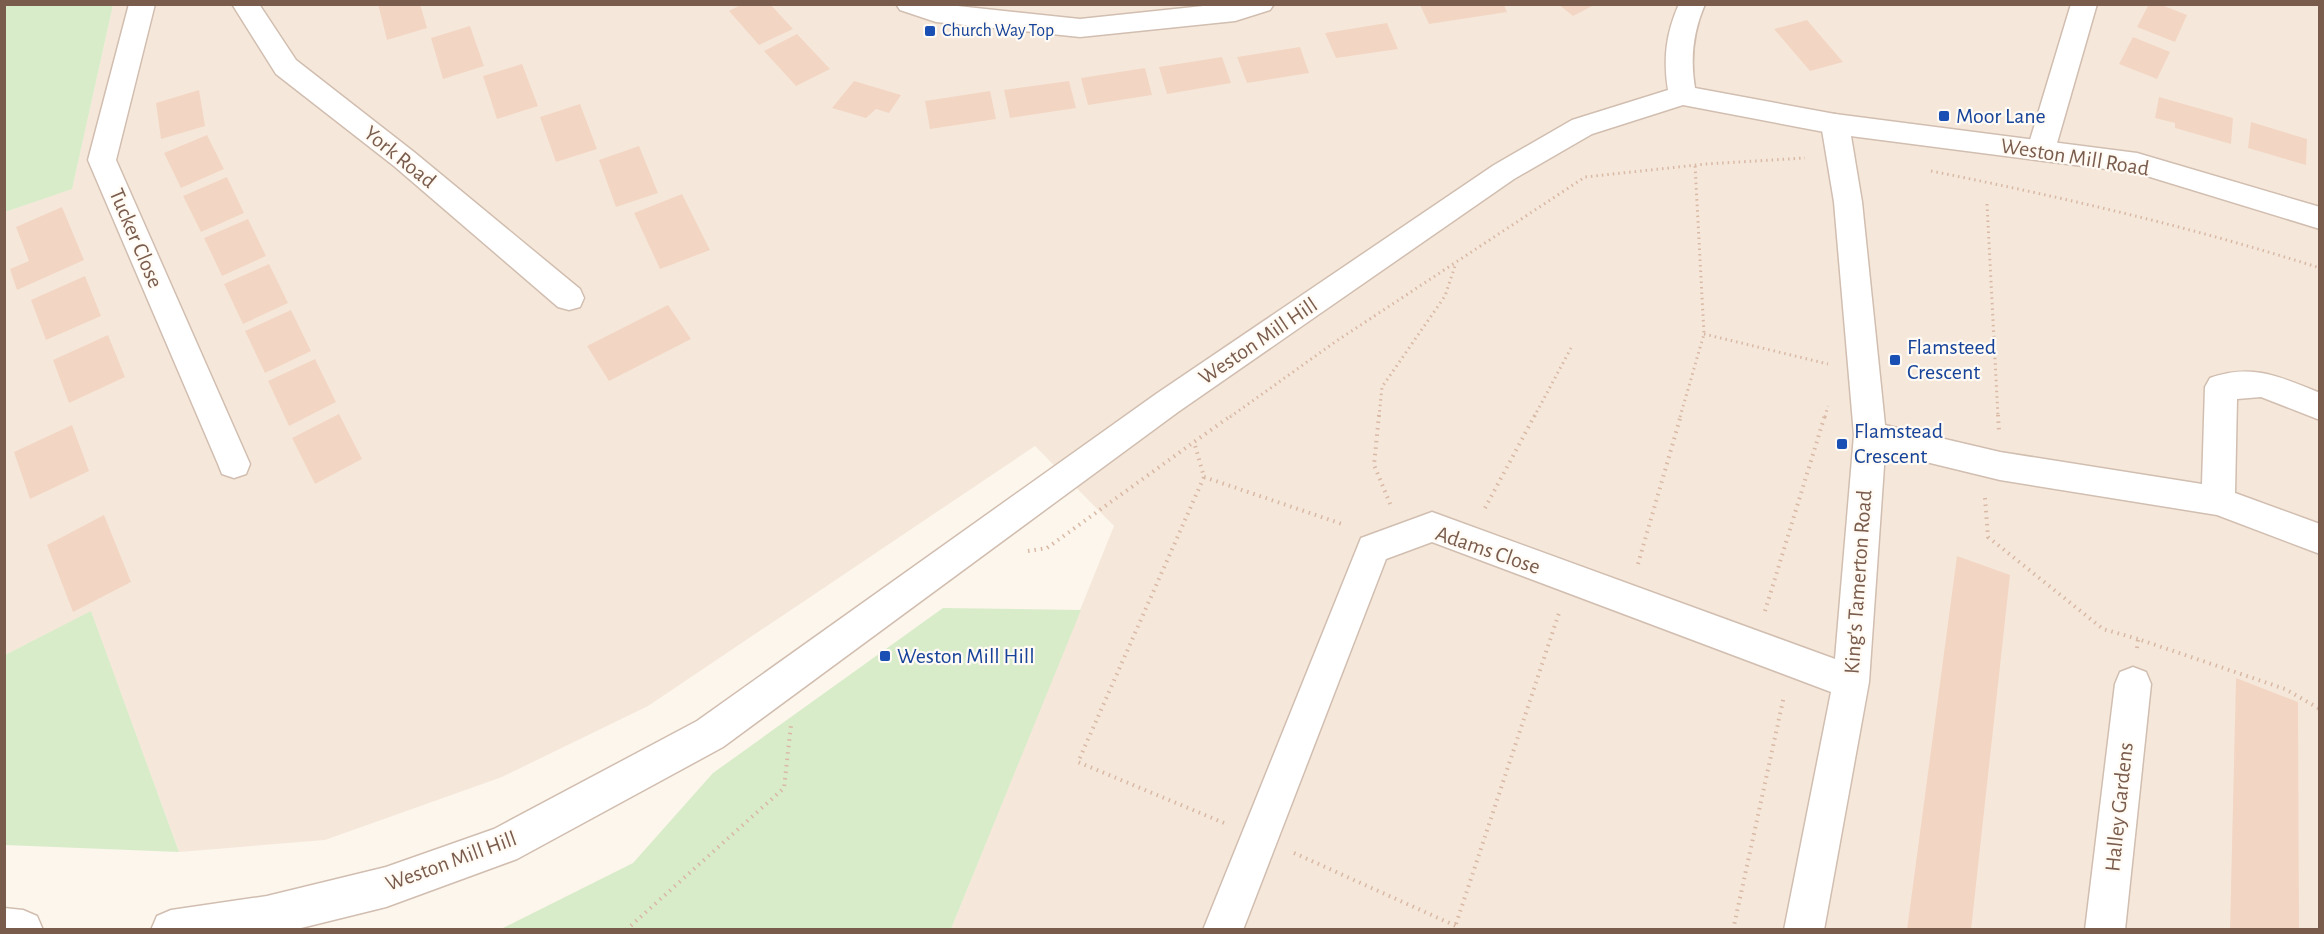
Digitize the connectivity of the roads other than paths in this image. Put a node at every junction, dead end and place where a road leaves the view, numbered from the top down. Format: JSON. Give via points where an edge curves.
{"nodes":[{"id":1,"x":142,"y":4,"type":"edge"},
{"id":2,"x":245,"y":4,"type":"edge"},
{"id":3,"x":909,"y":4,"type":"edge"},
{"id":4,"x":1261,"y":4,"type":"edge"},
{"id":5,"x":1692,"y":4,"type":"edge"},
{"id":6,"x":2084,"y":4,"type":"edge"},
{"id":7,"x":1683,"y":95,"type":"junction"},
{"id":8,"x":1838,"y":140,"type":"junction"},
{"id":9,"x":2041,"y":150,"type":"junction"},
{"id":10,"x":2319,"y":218,"type":"edge"},
{"id":11,"x":569,"y":298,"type":"dead end"},
{"id":12,"x":2319,"y":407,"type":"edge"},
{"id":13,"x":1870,"y":435,"type":"junction"},
{"id":14,"x":234,"y":464,"type":"dead end"},
{"id":15,"x":2218,"y":501,"type":"junction"},
{"id":16,"x":2319,"y":539,"type":"edge"},
{"id":17,"x":1851,"y":681,"type":"junction"},
{"id":18,"x":2133,"y":684,"type":"road end"},
{"id":19,"x":4,"y":928,"type":"edge"},
{"id":20,"x":22,"y":930,"type":"edge"},
{"id":21,"x":171,"y":930,"type":"edge"},
{"id":22,"x":1223,"y":930,"type":"edge"},
{"id":23,"x":1804,"y":930,"type":"edge"},
{"id":24,"x":2105,"y":930,"type":"edge"}],
"edges":[{"from":1,"to":14,"type":"street","name":"Tucker Close","via":[[102,160]]},
{"from":2,"to":11,"type":"street","name":"York Road","via":[[286,67],[404,159]]},
{"from":3,"to":4,"type":"street","via":[[936,13],[1080,28],[1235,12]]},
{"from":5,"to":7,"type":"street","via":[[1681,26],[1679,46]]},
{"from":6,"to":9,"type":"street"},
{"from":7,"to":8,"type":"street","name":"Weston Mill Road"},
{"from":7,"to":21,"type":"street","name":"Weston Mill Hill","via":[[1582,128],[1504,172],[1167,403],[710,734],[503,845],[386,887],[267,916]]},
{"from":8,"to":9,"type":"street","name":"Weston Mill Road"},
{"from":8,"to":13,"type":"street","name":"King's Tamerton Road","via":[[1848,202]]},
{"from":9,"to":10,"type":"street","name":"Weston Mill Road","via":[[2137,164]]},
{"from":12,"to":15,"type":"street","via":[[2262,384],[2221,387]]},
{"from":13,"to":15,"type":"street","via":[[1991,463]]},
{"from":13,"to":17,"type":"street","name":"King's Tamerton Road"},
{"from":15,"to":16,"type":"street"},
{"from":17,"to":22,"type":"street","name":"Adams Close","via":[[1432,527],[1373,549]]},
{"from":17,"to":23,"type":"street","name":"King's Tamerton Road"},
{"from":18,"to":24,"type":"street","name":"Halley Gardens"},
{"from":19,"to":20,"type":"street"}]}
